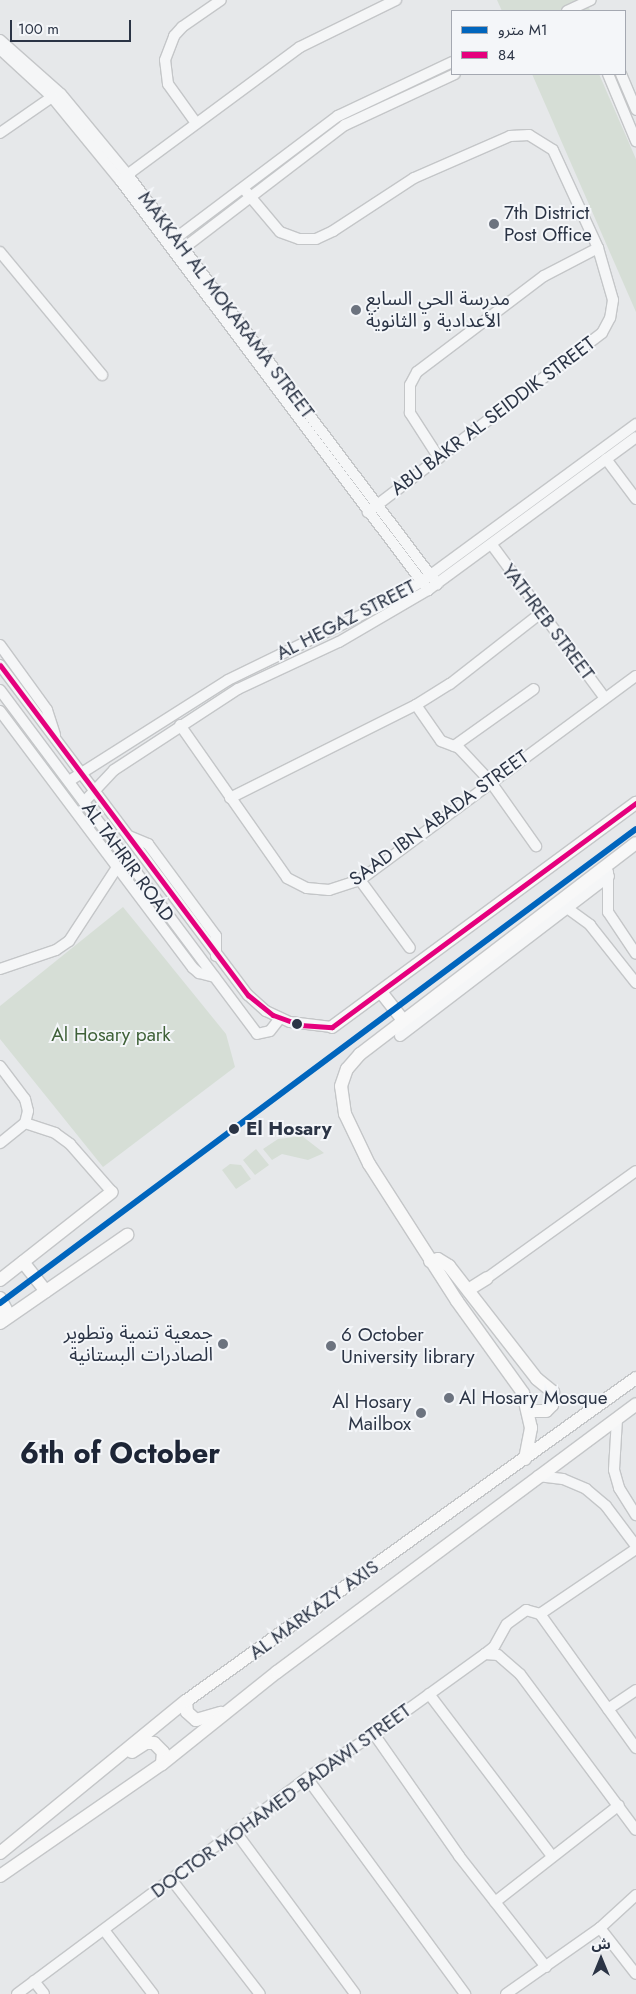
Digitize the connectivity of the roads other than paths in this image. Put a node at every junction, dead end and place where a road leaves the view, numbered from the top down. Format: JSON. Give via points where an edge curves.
{"nodes":[{"id":1,"x":220,"y":0,"type":"edge"},
{"id":2,"x":395,"y":0,"type":"edge"},
{"id":3,"x":591,"y":0,"type":"edge"},
{"id":4,"x":579,"y":6,"type":"edge"},
{"id":5,"x":0,"y":40,"type":"edge"},
{"id":6,"x":0,"y":49,"type":"edge"},
{"id":7,"x":451,"y":62,"type":"edge"},
{"id":8,"x":453,"y":75,"type":"edge"},
{"id":9,"x":608,"y":75,"type":"edge"},
{"id":10,"x":621,"y":75,"type":"edge"},
{"id":11,"x":52,"y":97,"type":"junction"},
{"id":12,"x":636,"y":110,"type":"edge"},
{"id":13,"x":196,"y":124,"type":"junction"},
{"id":14,"x":0,"y":133,"type":"edge"},
{"id":15,"x":636,"y":141,"type":"edge"},
{"id":16,"x":124,"y":177,"type":"junction"},
{"id":17,"x":242,"y":188,"type":"junction"},
{"id":18,"x":250,"y":197,"type":"junction"},
{"id":19,"x":173,"y":240,"type":"junction"},
{"id":20,"x":598,"y":248,"type":"junction"},
{"id":21,"x":181,"y":250,"type":"junction"},
{"id":22,"x":0,"y":252,"type":"edge"},
{"id":23,"x":102,"y":375,"type":"dead end"},
{"id":24,"x":636,"y":424,"type":"edge"},
{"id":25,"x":636,"y":437,"type":"edge"},
{"id":26,"x":440,"y":458,"type":"junction"},
{"id":27,"x":606,"y":459,"type":"junction"},
{"id":28,"x":636,"y":499,"type":"edge"},
{"id":29,"x":372,"y":509,"type":"junction"},
{"id":30,"x":492,"y":545,"type":"junction"},
{"id":31,"x":434,"y":579,"type":"junction"},
{"id":32,"x":425,"y":586,"type":"junction"},
{"id":33,"x":541,"y":612,"type":"junction"},
{"id":34,"x":0,"y":645,"type":"edge"},
{"id":35,"x":0,"y":665,"type":"edge"},
{"id":36,"x":636,"y":676,"type":"edge"},
{"id":37,"x":16,"y":688,"type":"junction"},
{"id":38,"x":534,"y":688,"type":"dead end"},
{"id":39,"x":2,"y":697,"type":"edge"},
{"id":40,"x":605,"y":698,"type":"junction"},
{"id":41,"x":416,"y":705,"type":"junction"},
{"id":42,"x":0,"y":711,"type":"edge"},
{"id":43,"x":180,"y":726,"type":"junction"},
{"id":44,"x":55,"y":738,"type":"junction"},
{"id":45,"x":454,"y":746,"type":"junction"},
{"id":46,"x":80,"y":772,"type":"junction"},
{"id":47,"x":68,"y":781,"type":"junction"},
{"id":48,"x":490,"y":781,"type":"junction"},
{"id":49,"x":94,"y":790,"type":"junction"},
{"id":50,"x":230,"y":798,"type":"junction"},
{"id":51,"x":84,"y":802,"type":"junction"},
{"id":52,"x":636,"y":803,"type":"edge"},
{"id":53,"x":636,"y":843,"type":"edge"},
{"id":54,"x":536,"y":846,"type":"dead end"},
{"id":55,"x":116,"y":869,"type":"junction"},
{"id":56,"x":608,"y":870,"type":"junction"},
{"id":57,"x":360,"y":880,"type":"junction"},
{"id":58,"x":567,"y":908,"type":"junction"},
{"id":59,"x":410,"y":948,"type":"dead end"},
{"id":60,"x":636,"y":954,"type":"edge"},
{"id":61,"x":0,"y":970,"type":"edge"},
{"id":62,"x":215,"y":977,"type":"junction"},
{"id":63,"x":636,"y":983,"type":"edge"},
{"id":64,"x":381,"y":992,"type":"junction"},
{"id":65,"x":280,"y":1018,"type":"junction"},
{"id":66,"x":403,"y":1020,"type":"junction"},
{"id":67,"x":332,"y":1027,"type":"joint"},
{"id":68,"x":400,"y":1036,"type":"dead end"},
{"id":69,"x":0,"y":1066,"type":"edge"},
{"id":70,"x":25,"y":1123,"type":"junction"},
{"id":71,"x":0,"y":1143,"type":"edge"},
{"id":72,"x":636,"y":1170,"type":"edge"},
{"id":73,"x":112,"y":1192,"type":"joint"},
{"id":74,"x":127,"y":1235,"type":"dead end"},
{"id":75,"x":430,"y":1261,"type":"junction"},
{"id":76,"x":23,"y":1262,"type":"junction"},
{"id":77,"x":487,"y":1278,"type":"joint"},
{"id":78,"x":0,"y":1280,"type":"edge"},
{"id":79,"x":468,"y":1290,"type":"junction"},
{"id":80,"x":46,"y":1291,"type":"junction"},
{"id":81,"x":0,"y":1298,"type":"edge"},
{"id":82,"x":2,"y":1322,"type":"edge"},
{"id":83,"x":636,"y":1378,"type":"edge"},
{"id":84,"x":636,"y":1404,"type":"edge"},
{"id":85,"x":530,"y":1411,"type":"junction"},
{"id":86,"x":617,"y":1419,"type":"junction"},
{"id":87,"x":525,"y":1459,"type":"junction"},
{"id":88,"x":538,"y":1476,"type":"junction"},
{"id":89,"x":636,"y":1515,"type":"edge"},
{"id":90,"x":636,"y":1547,"type":"edge"},
{"id":91,"x":540,"y":1614,"type":"junction"},
{"id":92,"x":484,"y":1654,"type":"junction"},
{"id":93,"x":636,"y":1690,"type":"edge"},
{"id":94,"x":429,"y":1694,"type":"junction"},
{"id":95,"x":186,"y":1701,"type":"junction"},
{"id":96,"x":608,"y":1709,"type":"junction"},
{"id":97,"x":232,"y":1710,"type":"junction"},
{"id":98,"x":374,"y":1734,"type":"junction"},
{"id":99,"x":636,"y":1748,"type":"edge"},
{"id":100,"x":114,"y":1757,"type":"junction"},
{"id":101,"x":162,"y":1764,"type":"junction"},
{"id":102,"x":307,"y":1778,"type":"junction"},
{"id":103,"x":619,"y":1805,"type":"junction"},
{"id":104,"x":636,"y":1830,"type":"edge"},
{"id":105,"x":235,"y":1831,"type":"junction"},
{"id":106,"x":0,"y":1853,"type":"edge"},
{"id":107,"x":552,"y":1856,"type":"junction"},
{"id":108,"x":0,"y":1876,"type":"edge"},
{"id":109,"x":171,"y":1879,"type":"junction"},
{"id":110,"x":636,"y":1896,"type":"edge"},
{"id":111,"x":494,"y":1902,"type":"junction"},
{"id":112,"x":600,"y":1928,"type":"junction"},
{"id":113,"x":104,"y":1930,"type":"junction"},
{"id":114,"x":546,"y":1966,"type":"junction"},
{"id":115,"x":636,"y":1974,"type":"edge"},
{"id":116,"x":34,"y":1981,"type":"junction"},
{"id":117,"x":17,"y":1994,"type":"edge"},
{"id":118,"x":44,"y":1994,"type":"edge"},
{"id":119,"x":153,"y":1994,"type":"edge"},
{"id":120,"x":260,"y":1994,"type":"edge"},
{"id":121,"x":355,"y":1994,"type":"edge"},
{"id":122,"x":465,"y":1994,"type":"edge"},
{"id":123,"x":506,"y":1994,"type":"edge"}],
"edges":[{"from":1,"to":13,"type":"street","via":[[182,27],[174,36],[165,60],[168,84]]},
{"from":2,"to":13,"type":"street","via":[[300,47]]},
{"from":3,"to":4,"type":"street"},
{"from":5,"to":16,"type":"street","name":"MAKKAH AL MOKARAMA STREET","via":[[61,94]]},
{"from":6,"to":11,"type":"street","name":"MAKKAH AL MOKARAMA STREET"},
{"from":7,"to":17,"type":"street","via":[[338,116]]},
{"from":8,"to":18,"type":"street","via":[[345,124]]},
{"from":9,"to":15,"type":"street"},
{"from":10,"to":12,"type":"street"},
{"from":11,"to":14,"type":"street"},
{"from":11,"to":16,"type":"street","name":"MAKKAH AL MOKARAMA STREET"},
{"from":13,"to":16,"type":"street"},
{"from":16,"to":19,"type":"street","name":"MAKKAH AL MOKARAMA STREET"},
{"from":17,"to":18,"type":"street","name":"ABU BAKR AL SEIDDIK STREET"},
{"from":17,"to":19,"type":"street"},
{"from":18,"to":20,"type":"street","name":"ABU BAKR AL SEIDDIK STREET","via":[[280,232],[299,239],[316,239],[333,232],[414,178],[510,136],[529,135],[553,150]]},
{"from":18,"to":21,"type":"street"},
{"from":19,"to":21,"type":"street","name":"MAKKAH AL MOKARAMA STREET"},
{"from":20,"to":26,"type":"street","name":"ABU BAKR AL SEIDDIK STREET","via":[[613,300],[610,318],[602,333]]},
{"from":20,"to":26,"type":"street","via":[[544,276],[417,372],[410,385],[410,413]]},
{"from":21,"to":29,"type":"street","name":"MAKKAH AL MOKARAMA STREET"},
{"from":22,"to":23,"type":"street"},
{"from":24,"to":31,"type":"street","name":"AL HEGAZ STREET"},
{"from":25,"to":27,"type":"street","name":"AL HEGAZ STREET"},
{"from":26,"to":29,"type":"street","name":"ABU BAKR AL SEIDDIK STREET"},
{"from":27,"to":28,"type":"street"},
{"from":27,"to":30,"type":"street","name":"AL HEGAZ STREET"},
{"from":29,"to":31,"type":"street","name":"MAKKAH AL MOKARAMA STREET"},
{"from":29,"to":32,"type":"street","name":"MAKKAH AL MOKARAMA STREET"},
{"from":30,"to":31,"type":"street","name":"AL HEGAZ STREET"},
{"from":30,"to":33,"type":"street","name":"YATHREB STREET"},
{"from":31,"to":32,"type":"street","name":"AL HEGAZ STREET"},
{"from":32,"to":43,"type":"street","name":"AL HEGAZ STREET","via":[[338,642],[238,689]]},
{"from":32,"to":46,"type":"street","name":"AL HEGAZ STREET","via":[[221,684]]},
{"from":33,"to":40,"type":"street","name":"YATHREB STREET"},
{"from":33,"to":41,"type":"street","via":[[450,684]]},
{"from":34,"to":44,"type":"street","via":[[47,710]]},
{"from":35,"to":37,"type":"street","name":"AL TAHRIR ROAD"},
{"from":36,"to":40,"type":"street","name":"SAAD IBN ABADA STREET"},
{"from":37,"to":39,"type":"street"},
{"from":37,"to":44,"type":"street","name":"AL TAHRIR ROAD"},
{"from":38,"to":45,"type":"street"},
{"from":39,"to":47,"type":"street","name":"AL TAHRIR ROAD"},
{"from":40,"to":48,"type":"street","name":"SAAD IBN ABADA STREET"},
{"from":41,"to":45,"type":"street","via":[[441,741]]},
{"from":41,"to":50,"type":"street"},
{"from":42,"to":55,"type":"street"},
{"from":43,"to":49,"type":"street","name":"AL HEGAZ STREET","via":[[114,770]]},
{"from":43,"to":50,"type":"street","name":"SAAD IBN ABADA STREET"},
{"from":44,"to":46,"type":"street","name":"AL TAHRIR ROAD"},
{"from":45,"to":48,"type":"street"},
{"from":46,"to":47,"type":"street","name":"AL HEGAZ STREET"},
{"from":46,"to":49,"type":"street","name":"AL TAHRIR ROAD"},
{"from":47,"to":51,"type":"street","name":"AL TAHRIR ROAD"},
{"from":48,"to":54,"type":"street"},
{"from":48,"to":57,"type":"street","name":"SAAD IBN ABADA STREET"},
{"from":49,"to":51,"type":"street","name":"AL HEGAZ STREET"},
{"from":49,"to":65,"type":"street","name":"AL TAHRIR ROAD","via":[[129,836],[148,844],[216,936],[216,956],[253,1001]]},
{"from":50,"to":57,"type":"street","name":"SAAD IBN ABADA STREET","via":[[287,878],[318,890],[340,888]]},
{"from":51,"to":62,"type":"street","name":"AL TAHRIR ROAD"},
{"from":52,"to":64,"type":"main road"},
{"from":53,"to":56,"type":"main road"},
{"from":55,"to":61,"type":"street","via":[[69,941],[56,950]]},
{"from":55,"to":62,"type":"street","via":[[193,968]]},
{"from":56,"to":58,"type":"street"},
{"from":56,"to":60,"type":"street","via":[[606,900],[610,917]]},
{"from":56,"to":66,"type":"main road"},
{"from":57,"to":59,"type":"street"},
{"from":58,"to":63,"type":"street","via":[[590,925]]},
{"from":58,"to":68,"type":"street"},
{"from":62,"to":65,"type":"street","name":"AL TAHRIR ROAD","via":[[257,1034],[270,1031]]},
{"from":64,"to":66,"type":"main road"},
{"from":64,"to":67,"type":"main road"},
{"from":65,"to":67,"type":"street","via":[[305,1026]]},
{"from":66,"to":75,"type":"main road","via":[[353,1061],[341,1086],[345,1114],[369,1164]]},
{"from":69,"to":70,"type":"street","via":[[25,1099],[28,1111]]},
{"from":70,"to":71,"type":"street"},
{"from":70,"to":73,"type":"street","via":[[55,1133],[70,1144]]},
{"from":72,"to":77,"type":"street"},
{"from":73,"to":76,"type":"main road"},
{"from":74,"to":80,"type":"main road"},
{"from":75,"to":79,"type":"main road","via":[[436,1258],[444,1263]]},
{"from":75,"to":85,"type":"main road","via":[[518,1385]]},
{"from":76,"to":78,"type":"main road"},
{"from":76,"to":80,"type":"main road"},
{"from":77,"to":79,"type":"main road"},
{"from":79,"to":85,"type":"main road","via":[[537,1379],[553,1392],[549,1408],[538,1413]]},
{"from":80,"to":82,"type":"main road"},
{"from":81,"to":82,"type":"main road","via":[[6,1310]]},
{"from":83,"to":87,"type":"main road","name":"AL MARKAZY AXIS"},
{"from":84,"to":86,"type":"main road","name":"AL MARKAZY AXIS"},
{"from":85,"to":87,"type":"main road","via":[[531,1437]]},
{"from":86,"to":88,"type":"main road","name":"AL MARKAZY AXIS"},
{"from":86,"to":89,"type":"street","via":[[614,1470],[619,1488]]},
{"from":87,"to":95,"type":"main road","name":"AL MARKAZY AXIS"},
{"from":88,"to":90,"type":"street","via":[[563,1479],[586,1489],[606,1506]]},
{"from":88,"to":97,"type":"main road","name":"AL MARKAZY AXIS","via":[[277,1672]]},
{"from":90,"to":91,"type":"street"},
{"from":91,"to":92,"type":"street","name":"DOCTOR MOHAMED BADAWI STREET","via":[[532,1609],[507,1624],[494,1646]]},
{"from":91,"to":96,"type":"street"},
{"from":92,"to":94,"type":"street","name":"DOCTOR MOHAMED BADAWI STREET"},
{"from":92,"to":103,"type":"street","via":[[498,1655],[520,1674]]},
{"from":93,"to":96,"type":"street"},
{"from":94,"to":98,"type":"street","name":"DOCTOR MOHAMED BADAWI STREET"},
{"from":94,"to":107,"type":"street"},
{"from":95,"to":97,"type":"main road","via":[[187,1712],[196,1720]]},
{"from":95,"to":100,"type":"main road","name":"AL MARKAZY AXIS"},
{"from":96,"to":99,"type":"street"},
{"from":97,"to":101,"type":"main road","name":"AL MARKAZY AXIS"},
{"from":98,"to":102,"type":"street","name":"DOCTOR MOHAMED BADAWI STREET"},
{"from":98,"to":111,"type":"street"},
{"from":100,"to":101,"type":"main road","via":[[125,1755],[146,1743],[154,1743],[163,1752]]},
{"from":100,"to":106,"type":"main road","name":"AL MARKAZY AXIS"},
{"from":101,"to":108,"type":"main road","name":"AL MARKAZY AXIS"},
{"from":102,"to":105,"type":"street","name":"DOCTOR MOHAMED BADAWI STREET"},
{"from":102,"to":122,"type":"street"},
{"from":103,"to":104,"type":"street"},
{"from":103,"to":107,"type":"street"},
{"from":105,"to":109,"type":"street","name":"DOCTOR MOHAMED BADAWI STREET"},
{"from":105,"to":121,"type":"street"},
{"from":107,"to":111,"type":"street"},
{"from":109,"to":113,"type":"street","name":"DOCTOR MOHAMED BADAWI STREET"},
{"from":109,"to":120,"type":"street"},
{"from":110,"to":112,"type":"street"},
{"from":111,"to":114,"type":"street"},
{"from":112,"to":114,"type":"street"},
{"from":112,"to":115,"type":"street"},
{"from":113,"to":116,"type":"street","name":"DOCTOR MOHAMED BADAWI STREET"},
{"from":113,"to":119,"type":"street"},
{"from":114,"to":123,"type":"street"},
{"from":116,"to":117,"type":"street","name":"DOCTOR MOHAMED BADAWI STREET"},
{"from":116,"to":118,"type":"street"}]}
